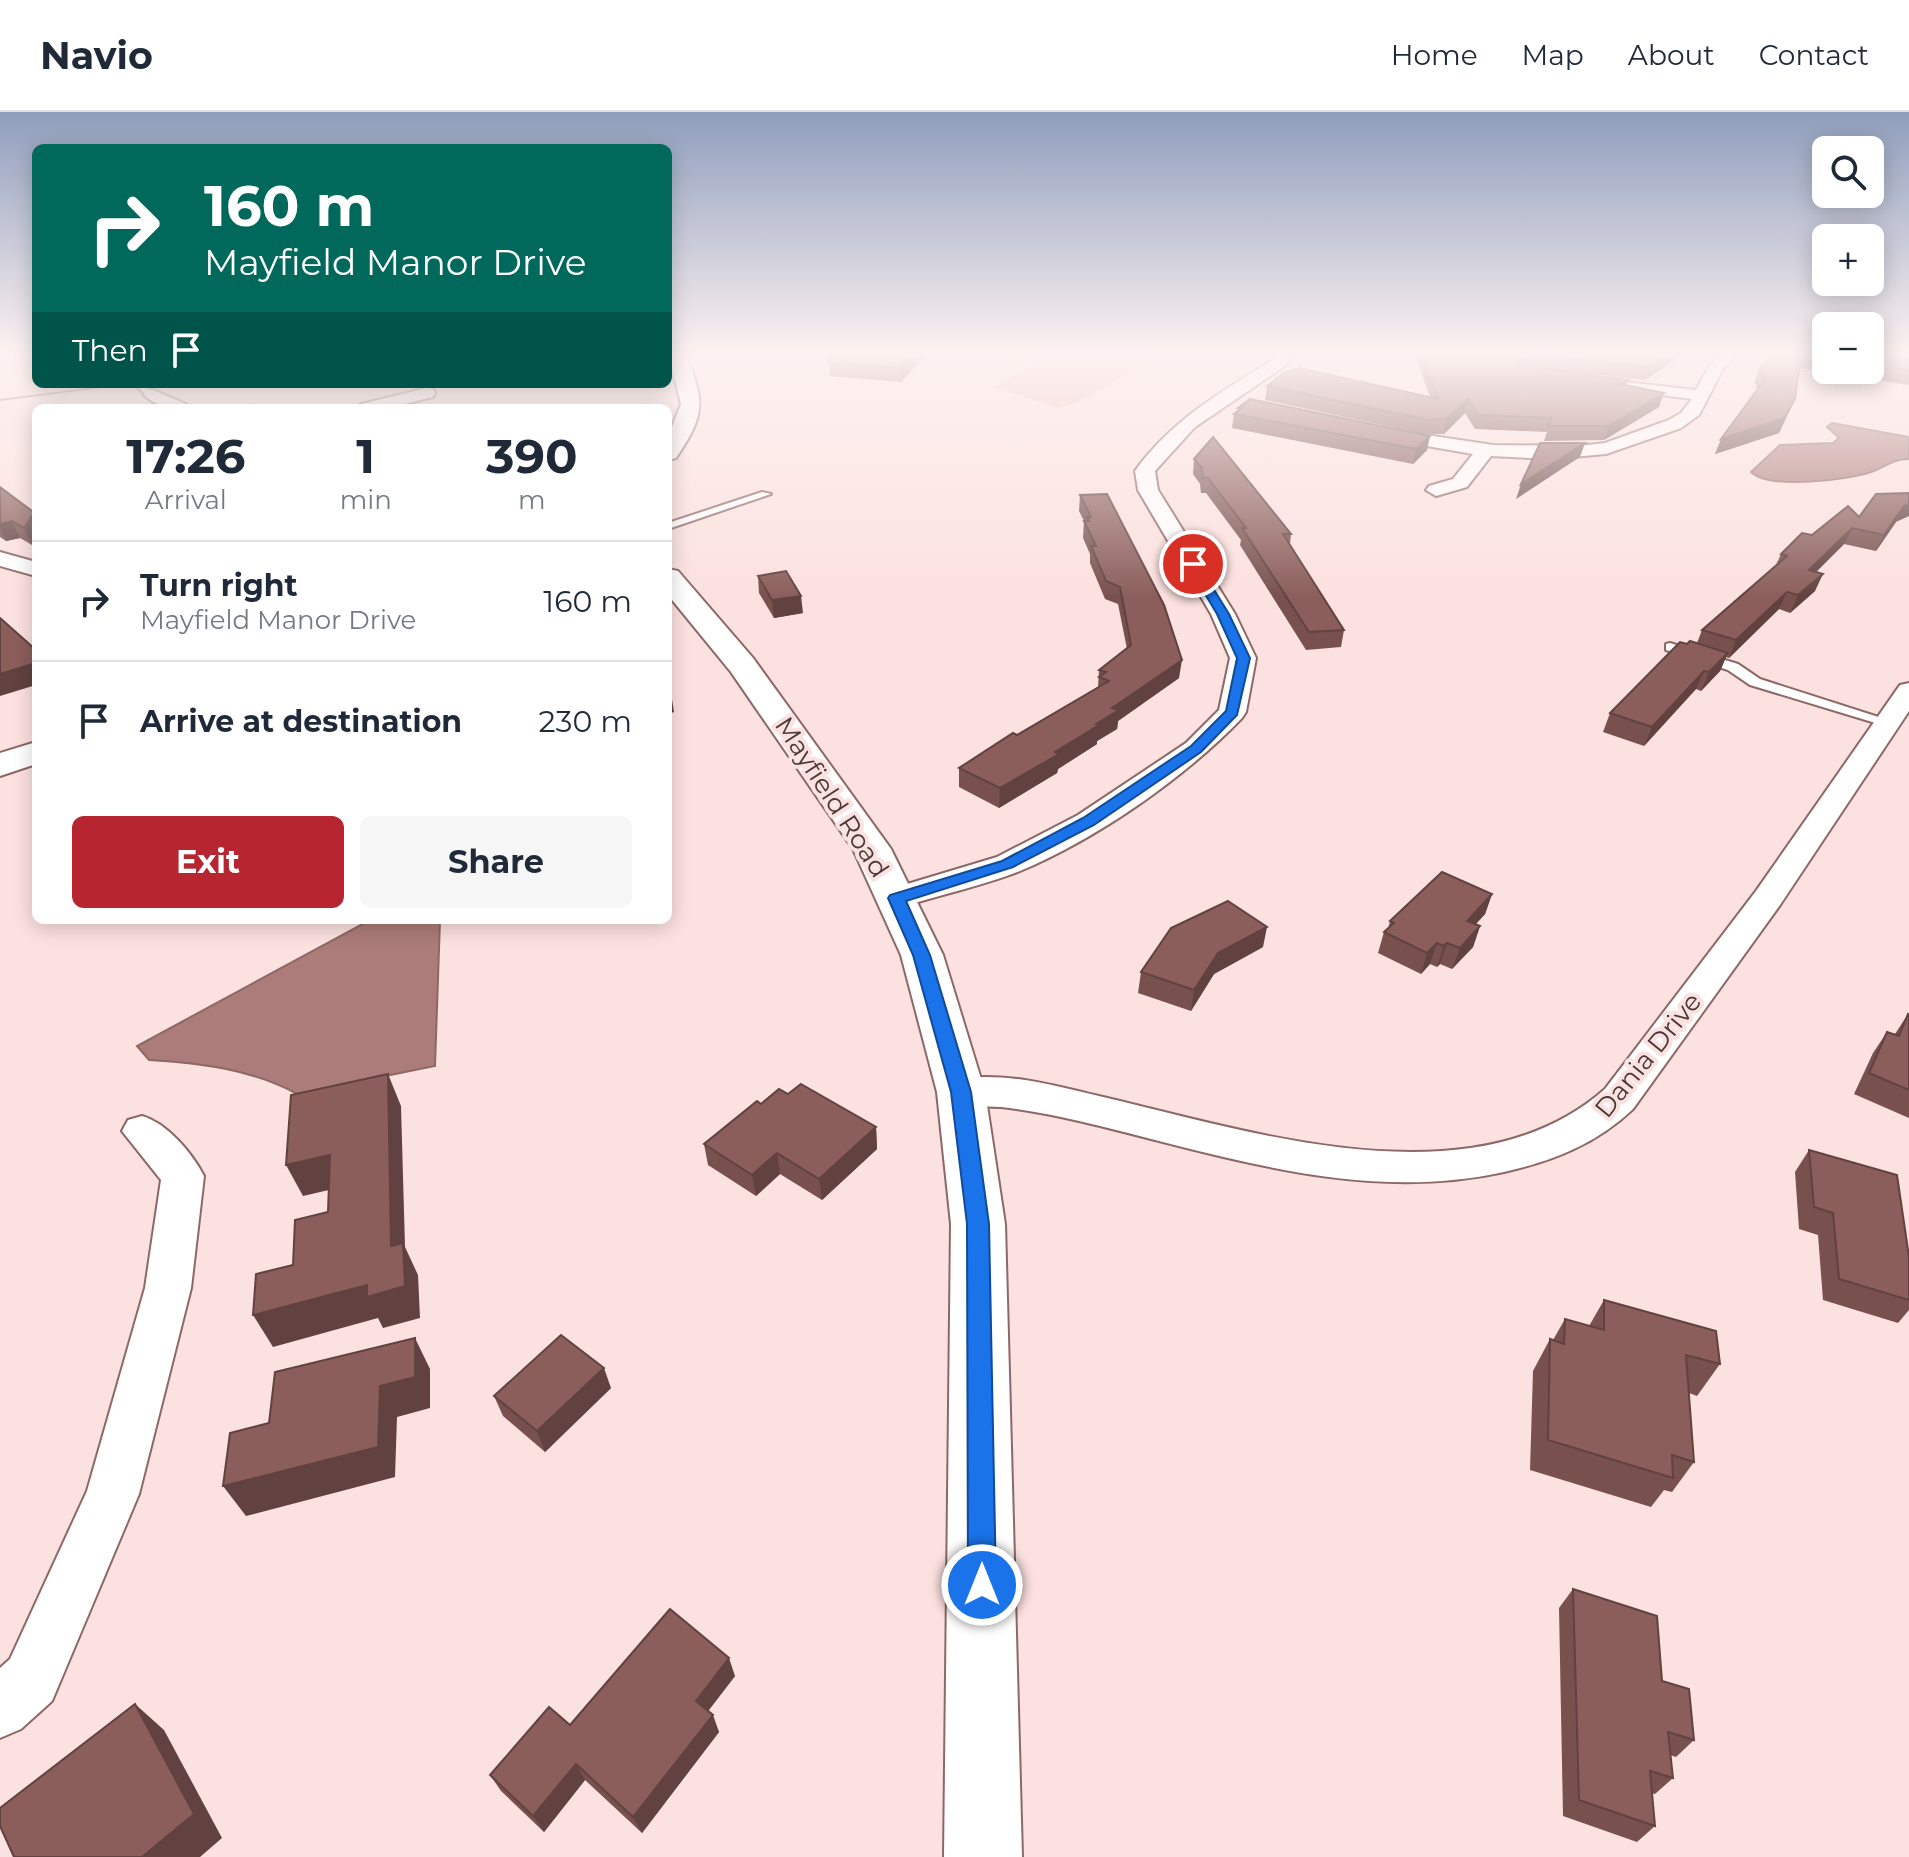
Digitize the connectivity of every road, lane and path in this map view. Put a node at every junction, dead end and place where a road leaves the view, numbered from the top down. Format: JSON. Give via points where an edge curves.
{"nodes":[{"id":1,"x":1174,"y":434,"type":"edge"},
{"id":2,"x":1392,"y":434,"type":"edge"},
{"id":3,"x":1644,"y":434,"type":"edge"},
{"id":4,"x":1486,"y":450,"type":"junction"},
{"id":5,"x":1436,"y":490,"type":"dead end"},
{"id":6,"x":766,"y":494,"type":"dead end"},
{"id":7,"x":672,"y":525,"type":"edge"},
{"id":8,"x":0,"y":559,"type":"edge"},
{"id":9,"x":32,"y":568,"type":"edge"},
{"id":10,"x":672,"y":582,"type":"edge"},
{"id":11,"x":1670,"y":647,"type":"edge"},
{"id":12,"x":1909,"y":691,"type":"edge"},
{"id":13,"x":1887,"y":722,"type":"junction"},
{"id":14,"x":32,"y":753,"type":"edge"},
{"id":15,"x":0,"y":765,"type":"edge"},
{"id":16,"x":896,"y":898,"type":"junction"},
{"id":17,"x":961,"y":1092,"type":"junction"},
{"id":18,"x":142,"y":1131,"type":"dead end"},
{"id":19,"x":0,"y":1708,"type":"edge"},
{"id":20,"x":983,"y":1857,"type":"edge"}],
"edges":[{"from":1,"to":16,"type":"street","via":[[1145,471],[1148,490],[1223,614],[1243,658],[1232,712],[1196,749],[1089,822],[1008,864]]},
{"from":2,"to":4,"type":"street"},
{"from":3,"to":4,"type":"street","via":[[1608,448]]},
{"from":4,"to":5,"type":"street","via":[[1460,483]]},
{"from":6,"to":7,"type":"lane"},
{"from":8,"to":9,"type":"street"},
{"from":10,"to":16,"type":"street","name":"Mayfield Road","via":[[822,774],[872,849]]},
{"from":11,"to":13,"type":"lane","via":[[1733,667],[1755,682]]},
{"from":12,"to":13,"type":"street","name":"Dania Drive"},
{"from":13,"to":17,"type":"street","name":"Dania Drive","via":[[1768,898],[1619,1099],[1595,1122],[1561,1141],[1493,1161],[1386,1168],[1264,1150],[1032,1095]]},
{"from":14,"to":15,"type":"street"},
{"from":16,"to":17,"type":"street","name":"Mayfield Road","via":[[922,955]]},
{"from":17,"to":20,"type":"street","name":"Mayfield Road","via":[[978,1224]]},
{"from":18,"to":19,"type":"street","via":[[183,1176],[168,1288],[113,1494],[31,1680]]}]}
